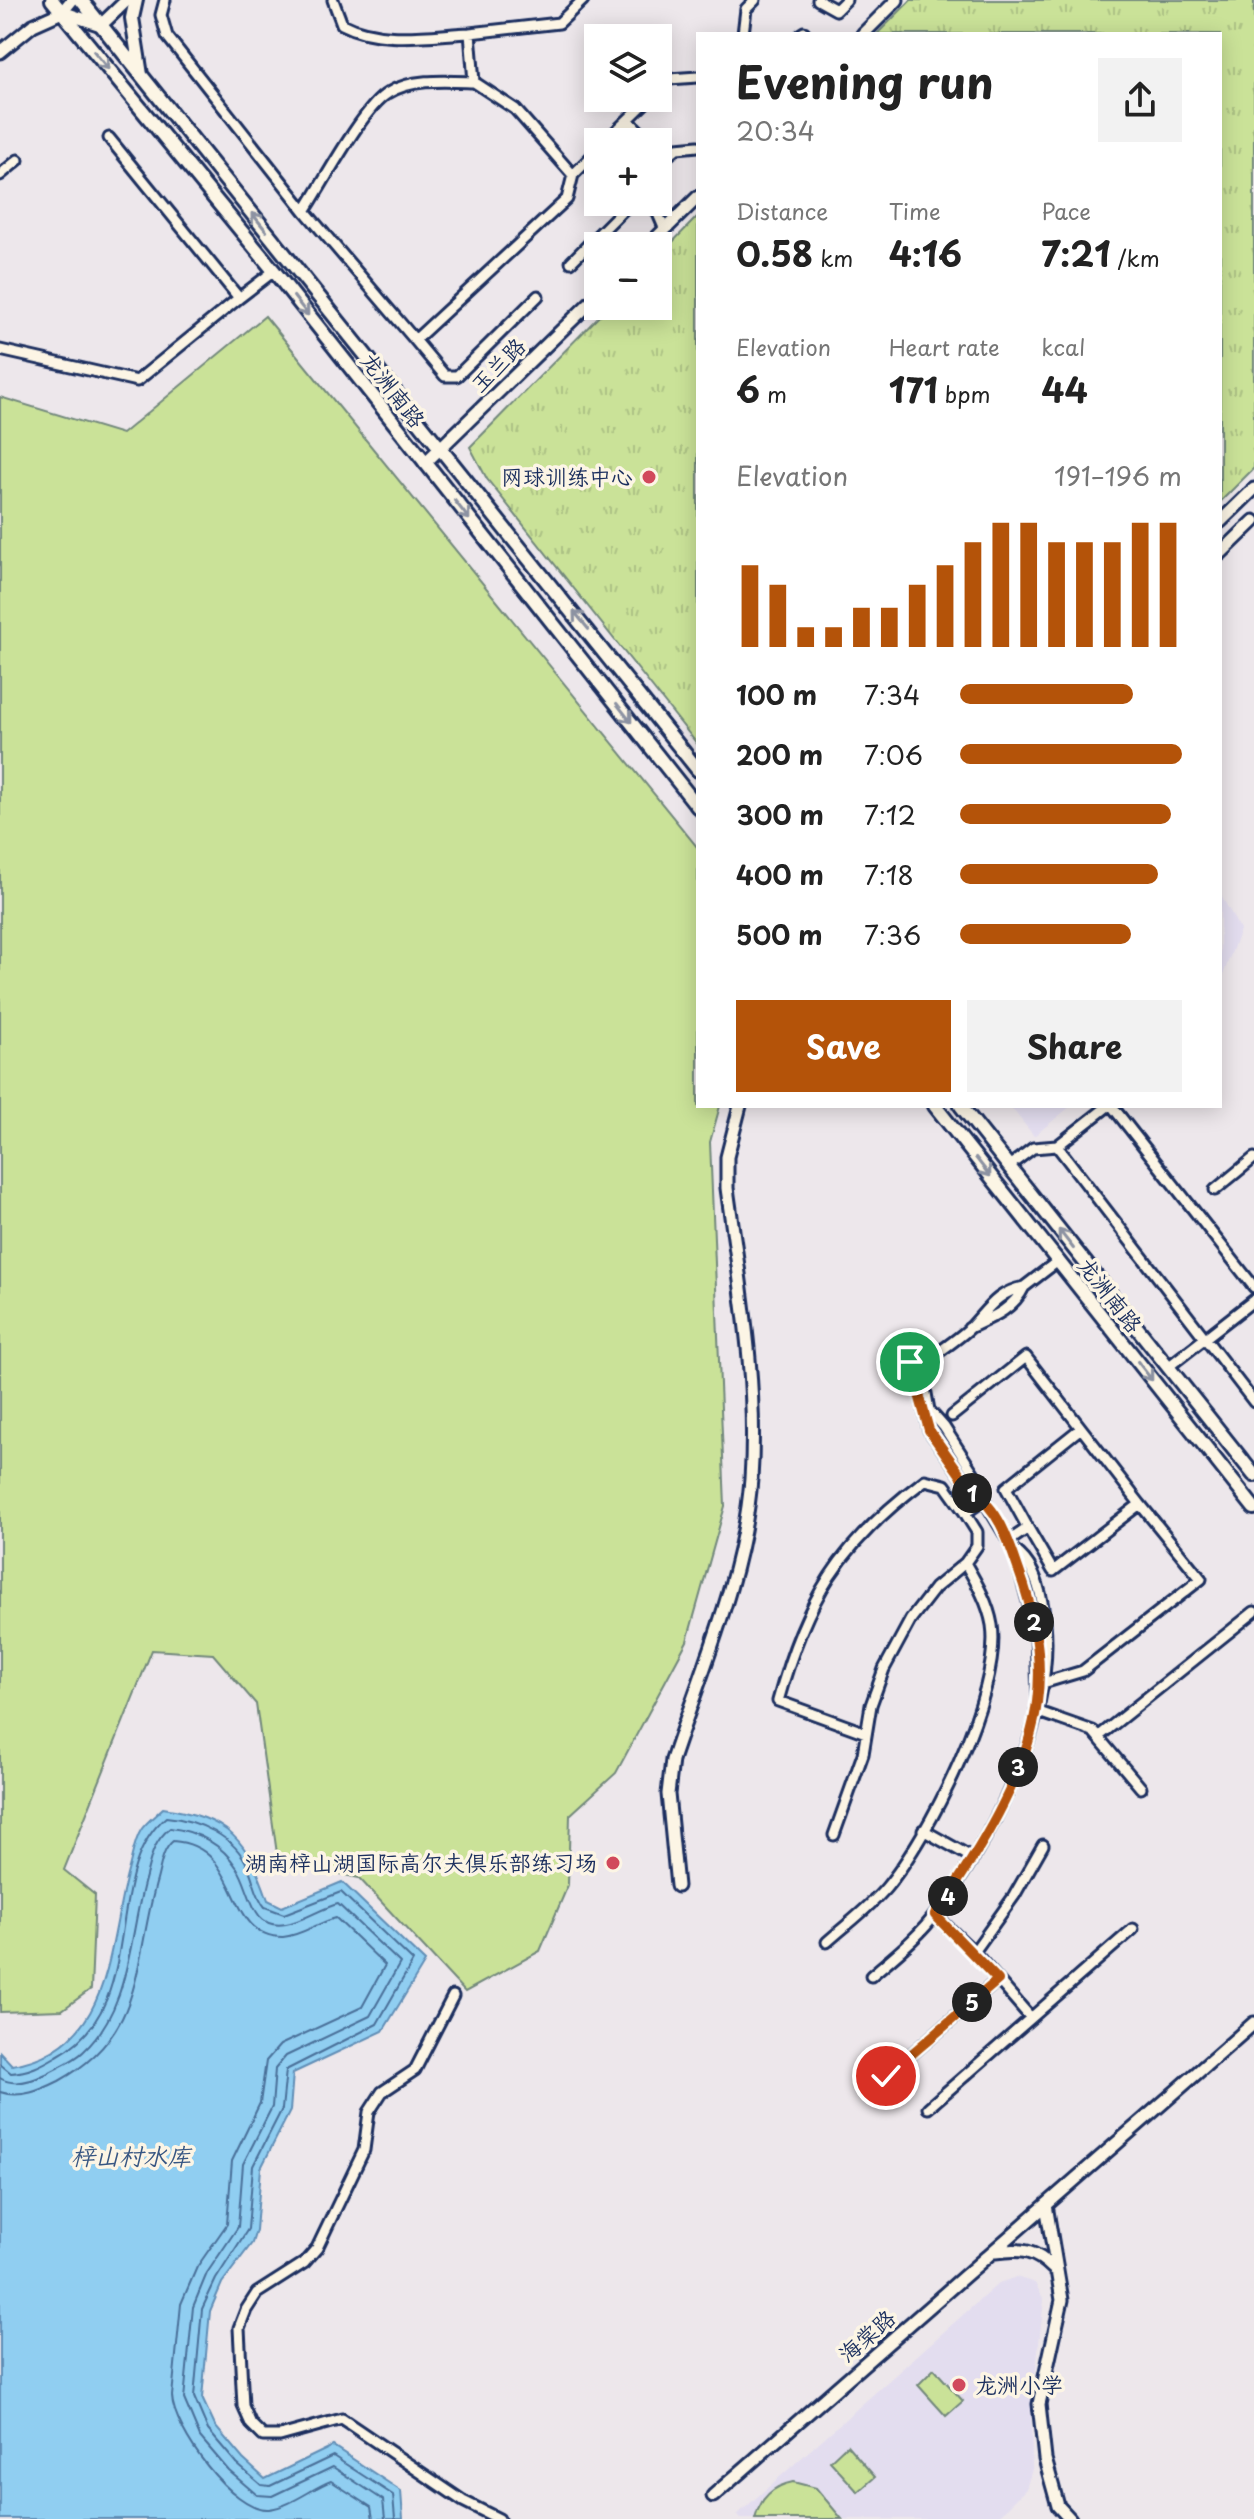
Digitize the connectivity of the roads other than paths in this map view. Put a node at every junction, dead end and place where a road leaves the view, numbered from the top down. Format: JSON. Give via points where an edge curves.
{"nodes":[{"id":1,"x":52,"y":0,"type":"edge"},
{"id":2,"x":72,"y":0,"type":"edge"},
{"id":3,"x":81,"y":0,"type":"edge"},
{"id":4,"x":127,"y":0,"type":"edge"},
{"id":5,"x":136,"y":0,"type":"edge"},
{"id":6,"x":165,"y":0,"type":"edge"},
{"id":7,"x":333,"y":0,"type":"edge"},
{"id":8,"x":583,"y":0,"type":"edge"},
{"id":9,"x":755,"y":0,"type":"edge"},
{"id":10,"x":818,"y":0,"type":"edge"},
{"id":11,"x":846,"y":0,"type":"edge"},
{"id":12,"x":897,"y":0,"type":"edge"},
{"id":13,"x":62,"y":12,"type":"junction"},
{"id":14,"x":101,"y":25,"type":"junction"},
{"id":15,"x":743,"y":32,"type":"edge"},
{"id":16,"x":865,"y":32,"type":"edge"},
{"id":17,"x":470,"y":33,"type":"junction"},
{"id":18,"x":0,"y":52,"type":"edge"},
{"id":19,"x":696,"y":77,"type":"edge"},
{"id":20,"x":142,"y":78,"type":"junction"},
{"id":21,"x":672,"y":79,"type":"edge"},
{"id":22,"x":474,"y":82,"type":"junction"},
{"id":23,"x":636,"y":112,"type":"edge"},
{"id":24,"x":628,"y":120,"type":"junction"},
{"id":25,"x":620,"y":128,"type":"edge"},
{"id":26,"x":636,"y":128,"type":"edge"},
{"id":27,"x":109,"y":138,"type":"dead end"},
{"id":28,"x":696,"y":146,"type":"edge"},
{"id":29,"x":672,"y":151,"type":"edge"},
{"id":30,"x":18,"y":160,"type":"dead end"},
{"id":31,"x":584,"y":164,"type":"edge"},
{"id":32,"x":0,"y":175,"type":"edge"},
{"id":33,"x":573,"y":175,"type":"junction"},
{"id":34,"x":696,"y":199,"type":"edge"},
{"id":35,"x":305,"y":211,"type":"junction"},
{"id":36,"x":617,"y":216,"type":"edge"},
{"id":37,"x":659,"y":216,"type":"edge"},
{"id":38,"x":665,"y":230,"type":"joint"},
{"id":39,"x":571,"y":262,"type":"dead end"},
{"id":40,"x":274,"y":271,"type":"junction"},
{"id":41,"x":538,"y":296,"type":"dead end"},
{"id":42,"x":239,"y":298,"type":"junction"},
{"id":43,"x":584,"y":309,"type":"edge"},
{"id":44,"x":415,"y":340,"type":"junction"},
{"id":45,"x":0,"y":350,"type":"edge"},
{"id":46,"x":443,"y":448,"type":"junction"},
{"id":47,"x":425,"y":463,"type":"junction"},
{"id":48,"x":1254,"y":489,"type":"edge"},
{"id":49,"x":1222,"y":520,"type":"edge"},
{"id":50,"x":1254,"y":521,"type":"edge"},
{"id":51,"x":1222,"y":552,"type":"edge"},
{"id":52,"x":696,"y":767,"type":"edge"},
{"id":53,"x":696,"y":804,"type":"edge"},
{"id":54,"x":739,"y":1108,"type":"edge"},
{"id":55,"x":937,"y":1108,"type":"edge"},
{"id":56,"x":963,"y":1108,"type":"edge"},
{"id":57,"x":1107,"y":1108,"type":"edge"},
{"id":58,"x":1112,"y":1108,"type":"edge"},
{"id":59,"x":1057,"y":1146,"type":"junction"},
{"id":60,"x":1254,"y":1158,"type":"edge"},
{"id":61,"x":1009,"y":1166,"type":"junction"},
{"id":62,"x":1215,"y":1190,"type":"dead end"},
{"id":63,"x":1058,"y":1261,"type":"junction"},
{"id":64,"x":1254,"y":1287,"type":"edge"},
{"id":65,"x":1254,"y":1300,"type":"edge"},
{"id":66,"x":1205,"y":1338,"type":"junction"},
{"id":67,"x":929,"y":1359,"type":"junction"},
{"id":68,"x":1168,"y":1367,"type":"junction"},
{"id":69,"x":919,"y":1376,"type":"junction"},
{"id":70,"x":1254,"y":1402,"type":"edge"},
{"id":71,"x":952,"y":1416,"type":"dead end"},
{"id":72,"x":1081,"y":1428,"type":"junction"},
{"id":73,"x":1254,"y":1475,"type":"edge"},
{"id":74,"x":984,"y":1500,"type":"junction"},
{"id":75,"x":1140,"y":1504,"type":"junction"},
{"id":76,"x":1254,"y":1508,"type":"edge"},
{"id":77,"x":965,"y":1513,"type":"junction"},
{"id":78,"x":1028,"y":1528,"type":"junction"},
{"id":79,"x":1011,"y":1545,"type":"junction"},
{"id":80,"x":965,"y":1563,"type":"junction"},
{"id":81,"x":1254,"y":1612,"type":"edge"},
{"id":82,"x":1043,"y":1683,"type":"junction"},
{"id":83,"x":1037,"y":1706,"type":"junction"},
{"id":84,"x":866,"y":1733,"type":"junction"},
{"id":85,"x":1098,"y":1737,"type":"junction"},
{"id":86,"x":1141,"y":1788,"type":"dead end"},
{"id":87,"x":923,"y":1830,"type":"junction"},
{"id":88,"x":834,"y":1835,"type":"dead end"},
{"id":89,"x":1043,"y":1845,"type":"dead end"},
{"id":90,"x":973,"y":1858,"type":"junction"},
{"id":91,"x":677,"y":1886,"type":"dead end"},
{"id":92,"x":935,"y":1915,"type":"junction"},
{"id":93,"x":1133,"y":1929,"type":"dead end"},
{"id":94,"x":827,"y":1942,"type":"dead end"},
{"id":95,"x":974,"y":1952,"type":"junction"},
{"id":96,"x":871,"y":1976,"type":"dead end"},
{"id":97,"x":998,"y":1980,"type":"junction"},
{"id":98,"x":453,"y":1996,"type":"dead end"},
{"id":99,"x":1031,"y":2018,"type":"junction"},
{"id":100,"x":1254,"y":2023,"type":"edge"},
{"id":101,"x":886,"y":2076,"type":"dead end"},
{"id":102,"x":928,"y":2108,"type":"dead end"},
{"id":103,"x":1046,"y":2205,"type":"junction"},
{"id":104,"x":993,"y":2252,"type":"junction"},
{"id":105,"x":1055,"y":2269,"type":"junction"},
{"id":106,"x":713,"y":2496,"type":"dead end"},
{"id":107,"x":499,"y":2519,"type":"edge"},
{"id":108,"x":1070,"y":2519,"type":"edge"}],
"edges":[{"from":1,"to":13,"type":"main road","name":"龙洲南路"},
{"from":2,"to":13,"type":"street"},
{"from":3,"to":14,"type":"main road","name":"龙洲南路"},
{"from":4,"to":14,"type":"street"},
{"from":5,"to":20,"type":"main road","via":[[132,18]]},
{"from":6,"to":35,"type":"street","via":[[161,15],[167,36]]},
{"from":7,"to":17,"type":"street","via":[[342,24],[360,33]]},
{"from":8,"to":17,"type":"street","via":[[559,23]]},
{"from":9,"to":15,"type":"street","via":[[746,9]]},
{"from":10,"to":11,"type":"street","via":[[836,10]]},
{"from":12,"to":16,"type":"street"},
{"from":13,"to":14,"type":"street"},
{"from":13,"to":18,"type":"street","via":[[33,25]]},
{"from":13,"to":40,"type":"main road","name":"龙洲南路","one_way":true},
{"from":14,"to":20,"type":"main road","name":"龙洲南路"},
{"from":17,"to":22,"type":"street"},
{"from":19,"to":21,"type":"street"},
{"from":46,"to":20,"type":"main road","name":"龙洲南路","one_way":true},
{"from":22,"to":33,"type":"street","via":[[515,109]]},
{"from":22,"to":35,"type":"street","via":[[434,81],[386,93]]},
{"from":23,"to":24,"type":"street"},
{"from":24,"to":25,"type":"street"},
{"from":24,"to":26,"type":"street"},
{"from":27,"to":42,"type":"street"},
{"from":28,"to":29,"type":"street"},
{"from":30,"to":32,"type":"street"},
{"from":31,"to":33,"type":"street"},
{"from":33,"to":44,"type":"street","via":[[567,199]]},
{"from":34,"to":38,"type":"street"},
{"from":35,"to":44,"type":"street"},
{"from":36,"to":39,"type":"street"},
{"from":37,"to":38,"type":"street"},
{"from":40,"to":42,"type":"street"},
{"from":40,"to":47,"type":"main road","name":"龙洲南路","one_way":true},
{"from":41,"to":44,"type":"street","via":[[457,376],[445,376]]},
{"from":42,"to":45,"type":"street","via":[[137,381]]},
{"from":43,"to":46,"type":"street","name":"玉兰路"},
{"from":46,"to":47,"type":"street","name":"玉兰路"},
{"from":52,"to":46,"type":"main road","name":"龙洲南路","one_way":true},
{"from":47,"to":53,"type":"main road","name":"龙洲南路","one_way":true},
{"from":48,"to":49,"type":"street"},
{"from":50,"to":51,"type":"street"},
{"from":54,"to":91,"type":"street","via":[[727,1157],[727,1188],[750,1376],[751,1482],[741,1540],[672,1760],[668,1794]]},
{"from":55,"to":63,"type":"main road","name":"龙洲南路","one_way":true},
{"from":56,"to":61,"type":"main road","name":"龙洲南路"},
{"from":57,"to":59,"type":"street"},
{"from":58,"to":64,"type":"street"},
{"from":59,"to":61,"type":"street","via":[[1033,1148]]},
{"from":59,"to":66,"type":"street"},
{"from":60,"to":62,"type":"street"},
{"from":68,"to":61,"type":"main road","name":"龙洲南路","one_way":true},
{"from":63,"to":67,"type":"street","via":[[999,1314],[969,1328]]},
{"from":63,"to":76,"type":"main road","name":"龙洲南路","one_way":true},
{"from":65,"to":66,"type":"street"},
{"from":66,"to":68,"type":"street"},
{"from":66,"to":70,"type":"street"},
{"from":67,"to":69,"type":"street","via":[[931,1370]]},
{"from":67,"to":69,"type":"street","via":[[912,1359],[910,1370]]},
{"from":68,"to":73,"type":"main road","name":"龙洲南路"},
{"from":69,"to":74,"type":"street","via":[[929,1430],[974,1494]]},
{"from":71,"to":72,"type":"street","via":[[1026,1357]]},
{"from":72,"to":75,"type":"street"},
{"from":72,"to":78,"type":"street","via":[[1006,1488]]},
{"from":74,"to":77,"type":"street"},
{"from":74,"to":79,"type":"street"},
{"from":75,"to":78,"type":"street","via":[[1053,1571]]},
{"from":75,"to":82,"type":"street","via":[[1201,1579],[1083,1671]]},
{"from":77,"to":80,"type":"street","via":[[977,1532],[977,1546]]},
{"from":77,"to":84,"type":"street","via":[[945,1485],[925,1480],[892,1505],[846,1551],[816,1594],[793,1645],[778,1701]]},
{"from":78,"to":79,"type":"street"},
{"from":79,"to":82,"type":"street","via":[[1028,1560],[1040,1593],[1047,1627]]},
{"from":79,"to":83,"type":"street","via":[[1036,1631]]},
{"from":80,"to":84,"type":"street","via":[[935,1588],[911,1619],[884,1669]]},
{"from":80,"to":87,"type":"street","via":[[981,1589],[992,1625],[990,1665],[953,1775]]},
{"from":81,"to":85,"type":"street"},
{"from":82,"to":83,"type":"street"},
{"from":83,"to":85,"type":"street"},
{"from":83,"to":90,"type":"street","via":[[1014,1777]]},
{"from":84,"to":88,"type":"street"},
{"from":85,"to":86,"type":"street"},
{"from":87,"to":90,"type":"street"},
{"from":87,"to":94,"type":"street","via":[[886,1888]]},
{"from":89,"to":95,"type":"street"},
{"from":90,"to":92,"type":"street"},
{"from":92,"to":95,"type":"street"},
{"from":92,"to":96,"type":"street"},
{"from":93,"to":99,"type":"street"},
{"from":95,"to":97,"type":"street"},
{"from":97,"to":99,"type":"street"},
{"from":97,"to":101,"type":"street"},
{"from":98,"to":107,"type":"street","via":[[415,2070],[382,2092],[369,2112],[364,2150],[317,2248],[304,2263],[257,2293],[246,2310],[239,2328],[243,2406],[263,2436],[342,2419],[463,2501]]},
{"from":99,"to":102,"type":"street"},
{"from":100,"to":103,"type":"street","name":"海棠路"},
{"from":103,"to":104,"type":"street","name":"海棠路"},
{"from":103,"to":105,"type":"street"},
{"from":104,"to":105,"type":"street","via":[[1019,2248],[1040,2255]]},
{"from":104,"to":106,"type":"street","name":"海棠路"},
{"from":105,"to":108,"type":"street","via":[[1062,2300],[1039,2404],[1045,2459],[1058,2506]]}]}
